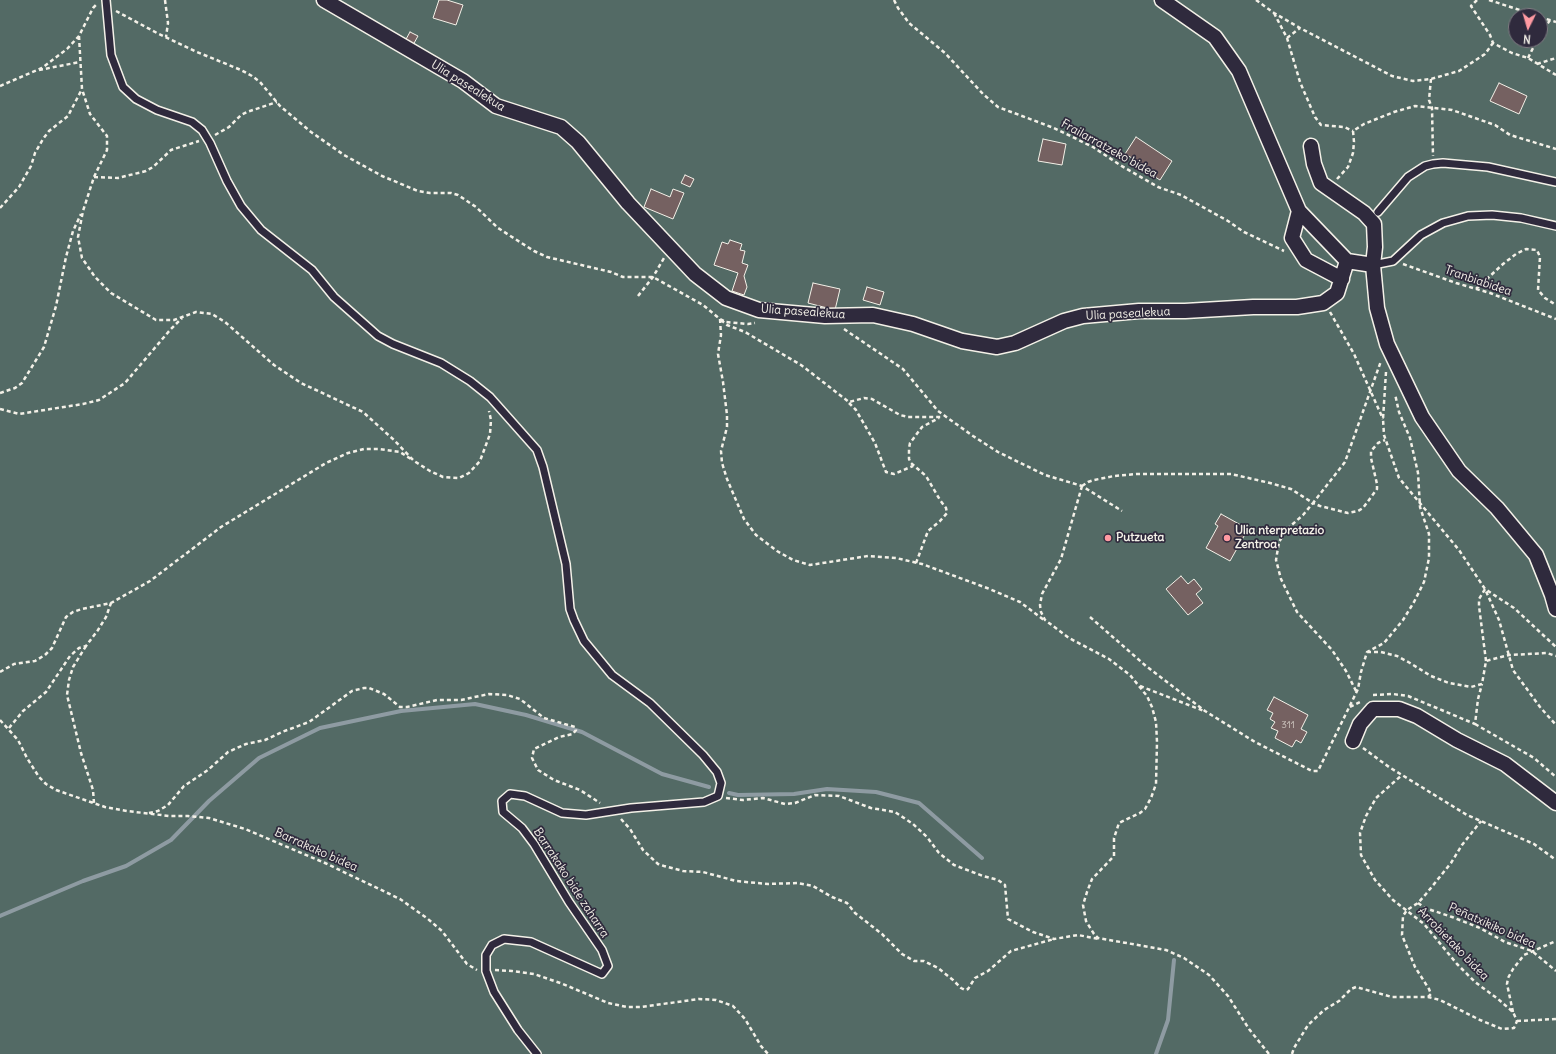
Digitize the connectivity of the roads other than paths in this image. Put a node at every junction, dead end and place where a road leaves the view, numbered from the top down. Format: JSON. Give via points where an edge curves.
{"nodes":[{"id":1,"x":324,"y":0,"type":"edge"},
{"id":2,"x":1162,"y":0,"type":"edge"},
{"id":3,"x":105,"y":1,"type":"edge"},
{"id":4,"x":1311,"y":146,"type":"dead end"},
{"id":5,"x":1556,"y":182,"type":"edge"},
{"id":6,"x":1299,"y":211,"type":"junction"},
{"id":7,"x":1378,"y":212,"type":"dead end"},
{"id":8,"x":1556,"y":226,"type":"edge"},
{"id":9,"x":1347,"y":261,"type":"junction"},
{"id":10,"x":1373,"y":265,"type":"junction"},
{"id":11,"x":1342,"y":279,"type":"junction"},
{"id":12,"x":1556,"y":609,"type":"edge"},
{"id":13,"x":1353,"y":741,"type":"road end"},
{"id":14,"x":1556,"y":803,"type":"edge"},
{"id":15,"x":537,"y":1054,"type":"edge"}],
"edges":[{"from":1,"to":11,"type":"street","name":"Ulia pasealekua","via":[[463,81],[496,106],[560,127],[578,142],[628,203],[695,274],[726,298],[759,310],[825,316],[873,315],[913,324],[962,341],[997,347],[1083,316],[1139,311],[1297,307],[1323,303],[1337,293]]},
{"from":2,"to":6,"type":"street","via":[[1216,37],[1239,71]]},
{"from":3,"to":15,"type":"lane","name":"Barrakako bide zaharra","via":[[111,55],[123,87],[136,99],[157,110],[192,122],[202,130],[240,206],[260,230],[312,270],[334,297],[378,336],[441,363],[470,381],[490,397],[537,450],[544,467],[566,564],[570,610],[584,641],[612,675],[650,703],[717,772],[721,783],[718,796],[704,802],[631,808],[586,815],[562,813],[525,796],[510,794],[502,801],[503,812],[522,828],[534,844],[602,950],[608,966],[602,974],[531,942],[504,939],[492,945],[486,954],[486,971],[494,992]]},
{"from":4,"to":10,"type":"street","via":[[1321,183],[1364,213],[1374,224]]},
{"from":5,"to":7,"type":"lane","via":[[1488,167],[1433,164],[1408,177]]},
{"from":6,"to":9,"type":"street"},
{"from":6,"to":11,"type":"street","via":[[1292,238],[1306,260]]},
{"from":8,"to":10,"type":"lane","via":[[1521,218],[1468,216],[1421,235],[1393,261]]},
{"from":9,"to":10,"type":"street"},
{"from":9,"to":11,"type":"street"},
{"from":10,"to":12,"type":"street","via":[[1377,308],[1387,344],[1422,417],[1459,470],[1536,555]]},
{"from":13,"to":14,"type":"street","via":[[1360,724],[1373,709],[1398,709],[1417,716],[1456,740],[1505,764]]}]}
